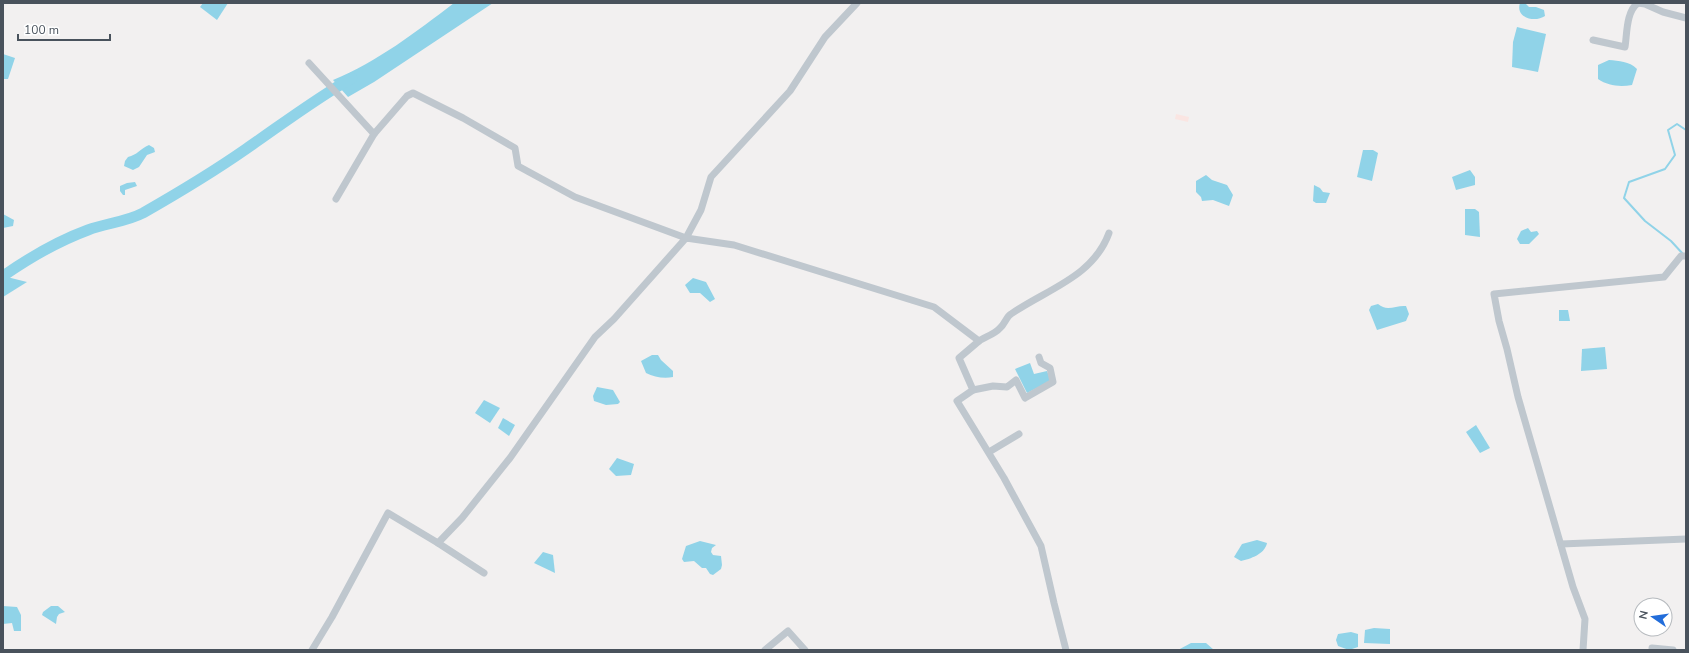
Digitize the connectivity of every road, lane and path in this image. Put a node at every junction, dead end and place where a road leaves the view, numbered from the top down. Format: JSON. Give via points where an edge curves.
{"nodes":[{"id":1,"x":857,"y":3,"type":"edge"},
{"id":2,"x":1638,"y":3,"type":"edge"},
{"id":3,"x":1686,"y":18,"type":"edge"},
{"id":4,"x":1593,"y":40,"type":"dead end"},
{"id":5,"x":310,"y":63,"type":"dead end"},
{"id":6,"x":374,"y":134,"type":"junction"},
{"id":7,"x":336,"y":199,"type":"dead end"},
{"id":8,"x":1109,"y":233,"type":"dead end"},
{"id":9,"x":686,"y":238,"type":"junction"},
{"id":10,"x":1686,"y":256,"type":"edge"},
{"id":11,"x":979,"y":341,"type":"junction"},
{"id":12,"x":1038,"y":357,"type":"dead end"},
{"id":13,"x":972,"y":390,"type":"junction"},
{"id":14,"x":1019,"y":434,"type":"dead end"},
{"id":15,"x":989,"y":452,"type":"junction"},
{"id":16,"x":1686,"y":539,"type":"edge"},
{"id":17,"x":438,"y":543,"type":"junction"},
{"id":18,"x":1561,"y":544,"type":"junction"},
{"id":19,"x":484,"y":573,"type":"dead end"},
{"id":20,"x":1652,"y":648,"type":"dead end"},
{"id":21,"x":312,"y":650,"type":"edge"},
{"id":22,"x":765,"y":650,"type":"edge"},
{"id":23,"x":805,"y":650,"type":"edge"},
{"id":24,"x":1066,"y":650,"type":"edge"},
{"id":25,"x":1583,"y":650,"type":"edge"},
{"id":26,"x":1674,"y":650,"type":"edge"}],
"edges":[{"from":1,"to":9,"type":"street","via":[[825,37],[790,91],[711,177],[701,210]]},
{"from":2,"to":3,"type":"street"},
{"from":2,"to":4,"type":"street","via":[[1631,12],[1625,48]]},
{"from":5,"to":6,"type":"street"},
{"from":6,"to":7,"type":"street"},
{"from":6,"to":9,"type":"street","via":[[407,96],[413,93],[420,95],[515,148],[518,166],[575,197]]},
{"from":8,"to":11,"type":"street","via":[[1104,246],[1090,263],[1070,280],[1010,315],[1000,328]]},
{"from":9,"to":11,"type":"street","via":[[734,246],[934,307]]},
{"from":9,"to":17,"type":"street","via":[[595,337],[510,458],[462,518]]},
{"from":10,"to":18,"type":"street","via":[[1681,256],[1664,277],[1494,294],[1498,321],[1518,397]]},
{"from":11,"to":13,"type":"street","via":[[959,358]]},
{"from":12,"to":13,"type":"street","via":[[1041,363],[1050,368],[1053,382],[1025,398],[1016,380],[1007,386]]},
{"from":13,"to":15,"type":"street","via":[[957,401]]},
{"from":14,"to":15,"type":"street"},
{"from":15,"to":24,"type":"street","via":[[1041,546]]},
{"from":16,"to":18,"type":"street"},
{"from":17,"to":19,"type":"street"},
{"from":17,"to":21,"type":"street","via":[[388,513]]},
{"from":18,"to":25,"type":"street","via":[[1585,619]]},
{"from":20,"to":26,"type":"street"},
{"from":22,"to":23,"type":"street","via":[[788,631]]}]}
